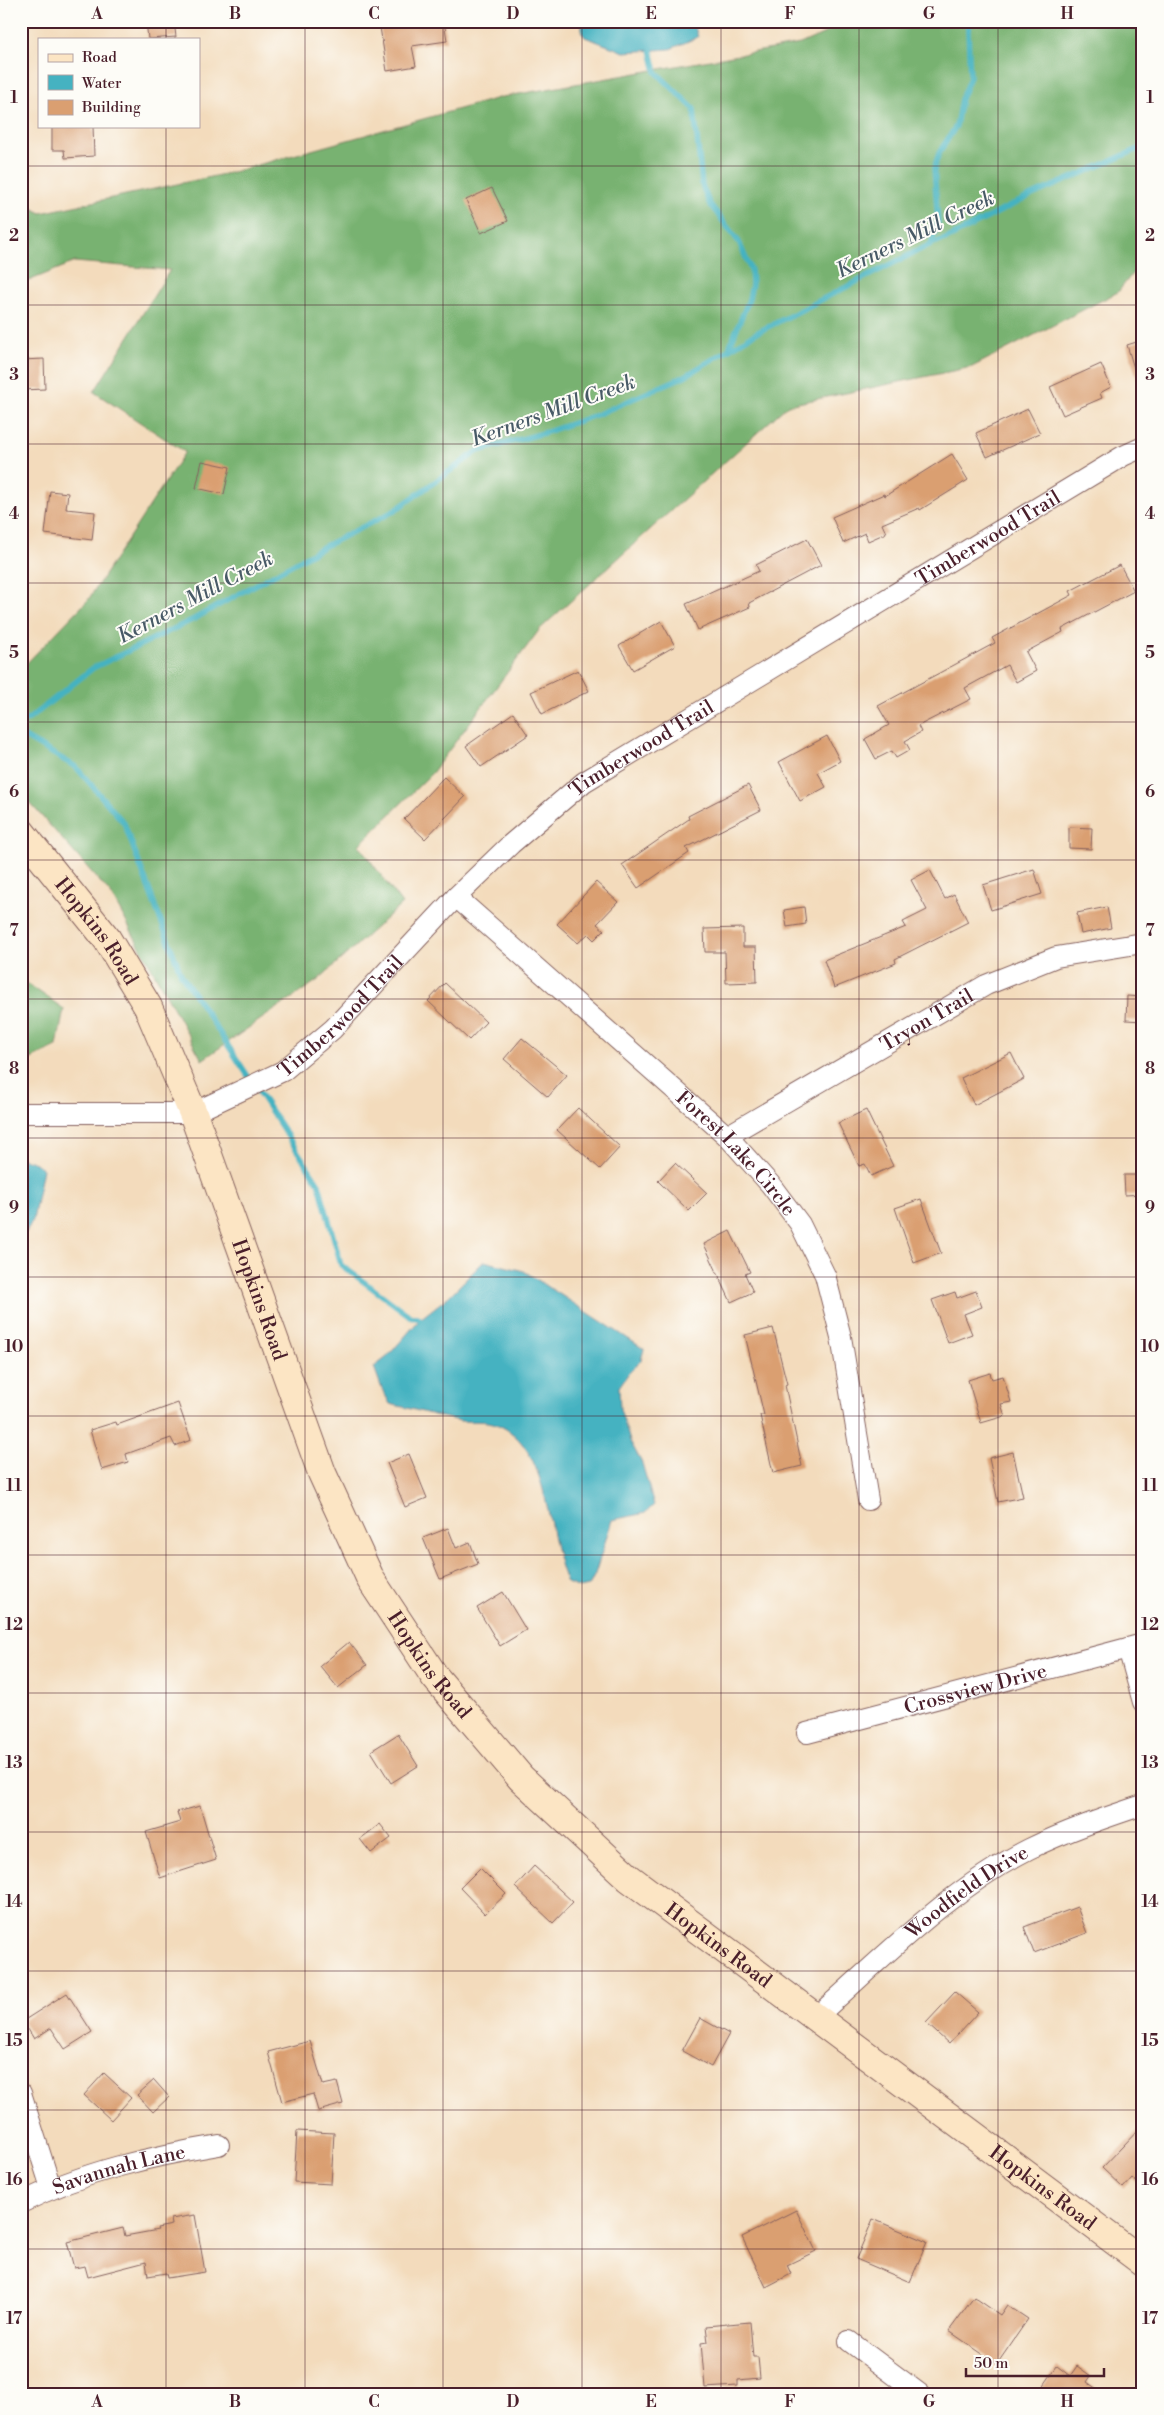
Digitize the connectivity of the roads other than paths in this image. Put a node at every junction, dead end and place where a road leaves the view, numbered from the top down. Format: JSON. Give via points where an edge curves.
{"nodes":[{"id":1,"x":1143,"y":447,"type":"edge"},
{"id":2,"x":21,"y":832,"type":"edge"},
{"id":3,"x":456,"y":897,"type":"junction"},
{"id":4,"x":1143,"y":943,"type":"edge"},
{"id":5,"x":21,"y":1113,"type":"edge"},
{"id":6,"x":193,"y":1113,"type":"junction"},
{"id":7,"x":727,"y":1136,"type":"junction"},
{"id":8,"x":868,"y":1500,"type":"dead end"},
{"id":9,"x":1135,"y":1646,"type":"edge"},
{"id":10,"x":1143,"y":1702,"type":"edge"},
{"id":11,"x":807,"y":1732,"type":"dead end"},
{"id":12,"x":1143,"y":1805,"type":"edge"},
{"id":13,"x":815,"y":2018,"type":"junction"},
{"id":14,"x":21,"y":2093,"type":"edge"},
{"id":15,"x":219,"y":2145,"type":"dead end"},
{"id":16,"x":51,"y":2188,"type":"junction"},
{"id":17,"x":21,"y":2203,"type":"edge"},
{"id":18,"x":1143,"y":2262,"type":"edge"},
{"id":19,"x":849,"y":2341,"type":"dead end"},
{"id":20,"x":920,"y":2394,"type":"edge"}],
"edges":[{"from":1,"to":3,"type":"street","name":"Timberwood Trail","via":[[1106,466],[584,782],[511,844]]},
{"from":2,"to":6,"type":"main road","name":"Hopkins Road","via":[[107,939],[148,1007]]},
{"from":3,"to":6,"type":"street","name":"Timberwood Trail","via":[[333,1029],[283,1071]]},
{"from":3,"to":7,"type":"street","name":"Forest Lake Circle"},
{"from":4,"to":7,"type":"street","name":"Tryon Trail","via":[[1056,957],[986,984]]},
{"from":5,"to":6,"type":"street"},
{"from":6,"to":13,"type":"main road","name":"Hopkins Road","via":[[322,1473],[371,1580],[435,1677],[521,1778],[629,1878]]},
{"from":7,"to":8,"type":"street","name":"Forest Lake Circle","via":[[800,1224],[825,1275],[841,1337]]},
{"from":9,"to":10,"type":"street"},
{"from":9,"to":11,"type":"street","name":"Crossview Drive"},
{"from":12,"to":13,"type":"street","name":"Woodfield Drive","via":[[1085,1825],[1030,1849],[993,1870],[953,1897]]},
{"from":13,"to":18,"type":"main road","name":"Hopkins Road"},
{"from":14,"to":16,"type":"street"},
{"from":15,"to":16,"type":"street","name":"Savannah Lane","via":[[163,2154]]},
{"from":16,"to":17,"type":"street","name":"Savannah Lane"},
{"from":19,"to":20,"type":"street"}]}
